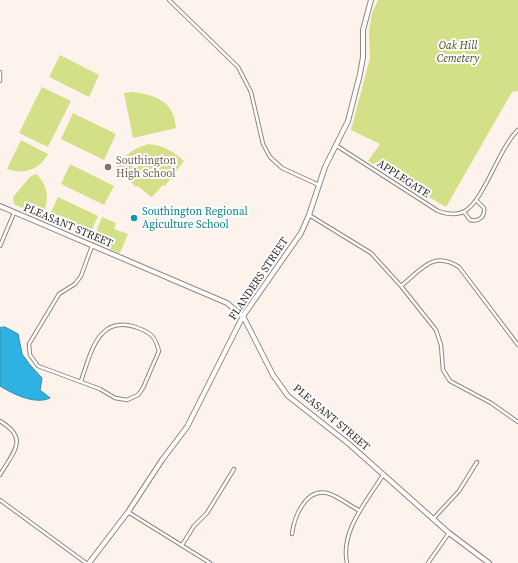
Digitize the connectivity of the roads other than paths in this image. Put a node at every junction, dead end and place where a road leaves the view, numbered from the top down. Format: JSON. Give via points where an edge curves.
{"nodes":[{"id":1,"x":169,"y":0,"type":"edge"},
{"id":2,"x":371,"y":0,"type":"edge"},
{"id":3,"x":0,"y":72,"type":"edge"},
{"id":4,"x":0,"y":81,"type":"edge"},
{"id":5,"x":518,"y":130,"type":"edge"},
{"id":6,"x":336,"y":146,"type":"junction"},
{"id":7,"x":319,"y":186,"type":"junction"},
{"id":8,"x":476,"y":200,"type":"junction"},
{"id":9,"x":0,"y":206,"type":"edge"},
{"id":10,"x":464,"y":212,"type":"junction"},
{"id":11,"x":14,"y":213,"type":"junction"},
{"id":12,"x":309,"y":215,"type":"junction"},
{"id":13,"x":0,"y":246,"type":"edge"},
{"id":14,"x":92,"y":246,"type":"junction"},
{"id":15,"x":401,"y":286,"type":"junction"},
{"id":16,"x":243,"y":316,"type":"junction"},
{"id":17,"x":518,"y":345,"type":"edge"},
{"id":18,"x":80,"y":381,"type":"junction"},
{"id":19,"x":0,"y":421,"type":"edge"},
{"id":20,"x":518,"y":422,"type":"edge"},
{"id":21,"x":478,"y":462,"type":"dead end"},
{"id":22,"x":234,"y":469,"type":"dead end"},
{"id":23,"x":0,"y":475,"type":"edge"},
{"id":24,"x":384,"y":475,"type":"junction"},
{"id":25,"x":0,"y":500,"type":"edge"},
{"id":26,"x":360,"y":511,"type":"junction"},
{"id":27,"x":128,"y":512,"type":"junction"},
{"id":28,"x":434,"y":519,"type":"junction"},
{"id":29,"x":450,"y":533,"type":"junction"},
{"id":30,"x":292,"y":534,"type":"dead end"},
{"id":31,"x":182,"y":545,"type":"junction"},
{"id":32,"x":87,"y":563,"type":"edge"},
{"id":33,"x":210,"y":563,"type":"edge"},
{"id":34,"x":347,"y":563,"type":"edge"},
{"id":35,"x":428,"y":563,"type":"edge"},
{"id":36,"x":489,"y":563,"type":"edge"}],
"edges":[{"from":1,"to":7,"type":"street","via":[[238,67],[251,92],[263,144],[270,157],[282,168]]},
{"from":2,"to":6,"type":"street","name":"FLANDERS STREET","via":[[363,30],[360,74],[348,121]]},
{"from":3,"to":4,"type":"street"},
{"from":5,"to":8,"type":"street","via":[[508,142]]},
{"from":6,"to":7,"type":"street","name":"FLANDERS STREET"},
{"from":6,"to":10,"type":"street","name":"APPLEGATE","via":[[438,211],[452,214]]},
{"from":7,"to":12,"type":"street","name":"FLANDERS STREET"},
{"from":8,"to":10,"type":"street"},
{"from":8,"to":10,"type":"street","name":"APPLEGATE","via":[[484,208],[481,219],[470,220]]},
{"from":9,"to":11,"type":"street","name":"PLEASANT STREET"},
{"from":11,"to":13,"type":"street"},
{"from":11,"to":14,"type":"street","name":"PLEASANT STREET"},
{"from":12,"to":15,"type":"street","via":[[371,253]]},
{"from":12,"to":16,"type":"street","name":"FLANDERS STREET","via":[[301,233]]},
{"from":14,"to":16,"type":"street","name":"PLEASANT STREET","via":[[227,304]]},
{"from":14,"to":18,"type":"street","via":[[81,276],[75,284],[59,294],[30,344],[30,355],[38,366]]},
{"from":15,"to":17,"type":"street","via":[[432,260],[449,260],[459,267]]},
{"from":15,"to":20,"type":"street","via":[[436,330],[441,345],[443,370],[450,382],[491,403]]},
{"from":16,"to":24,"type":"street","name":"PLEASANT STREET","via":[[273,375],[288,396]]},
{"from":16,"to":27,"type":"street","name":"FLANDERS STREET","via":[[186,427]]},
{"from":18,"to":18,"type":"street","via":[[115,398],[127,400],[138,395],[159,351],[156,340],[151,333],[129,324],[116,325],[104,331],[96,340]]},
{"from":19,"to":23,"type":"street","via":[[12,428],[17,436],[17,446]]},
{"from":21,"to":28,"type":"street","via":[[459,491]]},
{"from":22,"to":31,"type":"street","via":[[207,513],[194,526]]},
{"from":24,"to":26,"type":"street"},
{"from":24,"to":28,"type":"street","name":"PLEASANT STREET"},
{"from":25,"to":32,"type":"street"},
{"from":26,"to":30,"type":"street","via":[[331,495],[318,493],[300,507]]},
{"from":26,"to":34,"type":"street","via":[[346,539]]},
{"from":27,"to":31,"type":"street"},
{"from":27,"to":32,"type":"street","name":"FLANDERS STREET"},
{"from":28,"to":29,"type":"street","name":"PLEASANT STREET"},
{"from":29,"to":35,"type":"street"},
{"from":29,"to":36,"type":"street","name":"PLEASANT STREET"},
{"from":31,"to":33,"type":"street"}]}
